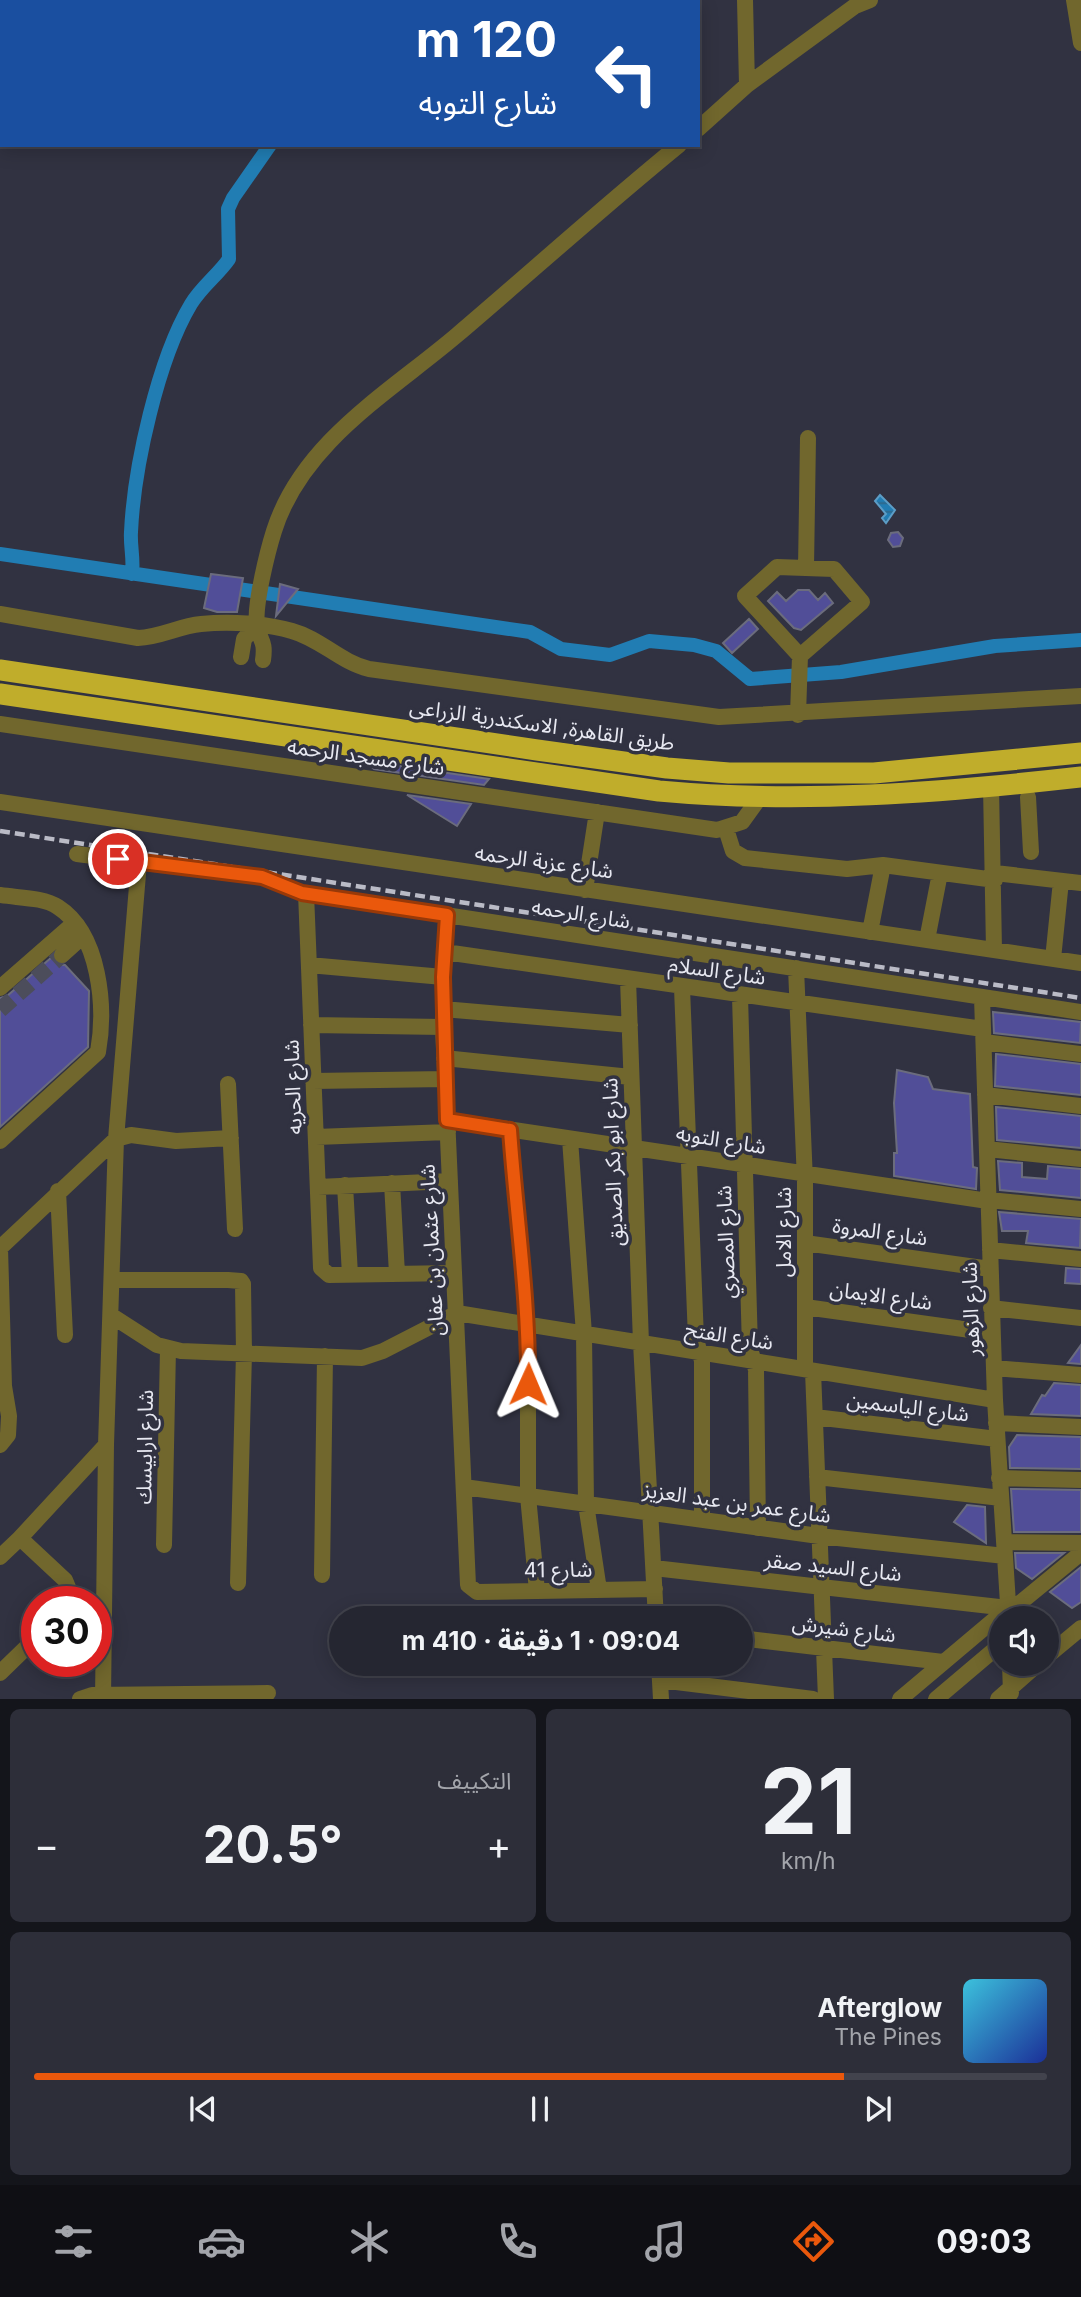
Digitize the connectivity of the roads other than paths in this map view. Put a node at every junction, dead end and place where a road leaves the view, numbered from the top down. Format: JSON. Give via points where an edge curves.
{"nodes":[{"id":1,"x":745,"y":0,"type":"edge"},
{"id":2,"x":870,"y":0,"type":"edge"},
{"id":3,"x":1074,"y":0,"type":"edge"},
{"id":4,"x":857,"y":3,"type":"edge"},
{"id":5,"x":1081,"y":43,"type":"edge"},
{"id":6,"x":747,"y":85,"type":"junction"},
{"id":7,"x":700,"y":127,"type":"edge"},
{"id":8,"x":677,"y":147,"type":"edge"},
{"id":9,"x":808,"y":439,"type":"dead end"},
{"id":10,"x":806,"y":568,"type":"junction"},
{"id":11,"x":0,"y":614,"type":"edge"},
{"id":12,"x":257,"y":625,"type":"junction"},
{"id":13,"x":241,"y":657,"type":"dead end"},
{"id":14,"x":263,"y":660,"type":"dead end"},
{"id":15,"x":799,"y":662,"type":"junction"},
{"id":16,"x":0,"y":670,"type":"edge"},
{"id":17,"x":0,"y":694,"type":"edge"},
{"id":18,"x":1081,"y":696,"type":"edge"},
{"id":19,"x":799,"y":709,"type":"junction"},
{"id":20,"x":0,"y":724,"type":"edge"},
{"id":21,"x":1081,"y":752,"type":"edge"},
{"id":22,"x":1081,"y":777,"type":"edge"},
{"id":23,"x":991,"y":786,"type":"junction"},
{"id":24,"x":760,"y":797,"type":"junction"},
{"id":25,"x":1027,"y":797,"type":"dead end"},
{"id":26,"x":0,"y":802,"type":"edge"},
{"id":27,"x":597,"y":812,"type":"junction"},
{"id":28,"x":726,"y":830,"type":"junction"},
{"id":29,"x":1031,"y":852,"type":"dead end"},
{"id":30,"x":77,"y":854,"type":"dead end"},
{"id":31,"x":139,"y":862,"type":"junction"},
{"id":32,"x":883,"y":865,"type":"junction"},
{"id":33,"x":940,"y":873,"type":"junction"},
{"id":34,"x":995,"y":876,"type":"junction"},
{"id":35,"x":1061,"y":881,"type":"junction"},
{"id":36,"x":1081,"y":883,"type":"edge"},
{"id":37,"x":585,"y":890,"type":"junction"},
{"id":38,"x":306,"y":893,"type":"junction"},
{"id":39,"x":0,"y":895,"type":"edge"},
{"id":40,"x":447,"y":915,"type":"junction"},
{"id":41,"x":78,"y":930,"type":"junction"},
{"id":42,"x":870,"y":932,"type":"junction"},
{"id":43,"x":928,"y":940,"type":"junction"},
{"id":44,"x":994,"y":950,"type":"junction"},
{"id":45,"x":444,"y":952,"type":"junction"},
{"id":46,"x":62,"y":955,"type":"tunnel mouth"},
{"id":47,"x":1053,"y":959,"type":"junction"},
{"id":48,"x":1081,"y":963,"type":"edge"},
{"id":49,"x":309,"y":965,"type":"junction"},
{"id":50,"x":796,"y":968,"type":"junction"},
{"id":51,"x":443,"y":977,"type":"junction"},
{"id":52,"x":628,"y":979,"type":"junction"},
{"id":53,"x":0,"y":988,"type":"edge"},
{"id":54,"x":682,"y":988,"type":"junction"},
{"id":55,"x":740,"y":996,"type":"junction"},
{"id":56,"x":982,"y":997,"type":"junction"},
{"id":57,"x":797,"y":1004,"type":"junction"},
{"id":58,"x":443,"y":1009,"type":"junction"},
{"id":59,"x":1081,"y":1012,"type":"edge"},
{"id":60,"x":311,"y":1025,"type":"junction"},
{"id":61,"x":630,"y":1025,"type":"junction"},
{"id":62,"x":443,"y":1027,"type":"junction"},
{"id":63,"x":984,"y":1036,"type":"junction"},
{"id":64,"x":1081,"y":1054,"type":"edge"},
{"id":65,"x":444,"y":1058,"type":"junction"},
{"id":66,"x":632,"y":1077,"type":"junction"},
{"id":67,"x":445,"y":1079,"type":"junction"},
{"id":68,"x":313,"y":1081,"type":"junction"},
{"id":69,"x":228,"y":1084,"type":"dead end"},
{"id":70,"x":985,"y":1095,"type":"junction"},
{"id":71,"x":1081,"y":1106,"type":"edge"},
{"id":72,"x":448,"y":1126,"type":"junction"},
{"id":73,"x":510,"y":1130,"type":"junction"},
{"id":74,"x":316,"y":1137,"type":"junction"},
{"id":75,"x":231,"y":1138,"type":"junction"},
{"id":76,"x":116,"y":1139,"type":"junction"},
{"id":77,"x":570,"y":1139,"type":"junction"},
{"id":78,"x":0,"y":1141,"type":"edge"},
{"id":79,"x":634,"y":1149,"type":"junction"},
{"id":80,"x":987,"y":1149,"type":"junction"},
{"id":81,"x":689,"y":1157,"type":"junction"},
{"id":82,"x":1081,"y":1159,"type":"edge"},
{"id":83,"x":744,"y":1165,"type":"junction"},
{"id":84,"x":804,"y":1174,"type":"junction"},
{"id":85,"x":450,"y":1181,"type":"junction"},
{"id":86,"x":392,"y":1183,"type":"junction"},
{"id":87,"x":345,"y":1185,"type":"junction"},
{"id":88,"x":318,"y":1187,"type":"junction"},
{"id":89,"x":58,"y":1191,"type":"junction"},
{"id":90,"x":988,"y":1201,"type":"junction"},
{"id":91,"x":1081,"y":1209,"type":"edge"},
{"id":92,"x":235,"y":1228,"type":"dead end"},
{"id":93,"x":805,"y":1243,"type":"junction"},
{"id":94,"x":990,"y":1250,"type":"junction"},
{"id":95,"x":1081,"y":1259,"type":"edge"},
{"id":96,"x":990,"y":1269,"type":"junction"},
{"id":97,"x":454,"y":1273,"type":"junction"},
{"id":98,"x":397,"y":1274,"type":"junction"},
{"id":99,"x":351,"y":1275,"type":"junction"},
{"id":100,"x":112,"y":1280,"type":"junction"},
{"id":101,"x":805,"y":1307,"type":"junction"},
{"id":102,"x":991,"y":1308,"type":"junction"},
{"id":103,"x":457,"y":1313,"type":"junction"},
{"id":104,"x":112,"y":1316,"type":"junction"},
{"id":105,"x":1081,"y":1318,"type":"edge"},
{"id":106,"x":528,"y":1325,"type":"junction"},
{"id":107,"x":992,"y":1333,"type":"junction"},
{"id":108,"x":584,"y":1334,"type":"junction"},
{"id":109,"x":65,"y":1335,"type":"dead end"},
{"id":110,"x":641,"y":1343,"type":"junction"},
{"id":111,"x":168,"y":1349,"type":"junction"},
{"id":112,"x":700,"y":1352,"type":"junction"},
{"id":113,"x":244,"y":1353,"type":"junction"},
{"id":114,"x":324,"y":1356,"type":"junction"},
{"id":115,"x":1,"y":1359,"type":"edge"},
{"id":116,"x":754,"y":1361,"type":"junction"},
{"id":117,"x":993,"y":1368,"type":"junction"},
{"id":118,"x":809,"y":1370,"type":"junction"},
{"id":119,"x":1081,"y":1375,"type":"edge"},
{"id":120,"x":995,"y":1400,"type":"junction"},
{"id":121,"x":815,"y":1417,"type":"junction"},
{"id":122,"x":1081,"y":1427,"type":"edge"},
{"id":123,"x":996,"y":1431,"type":"junction"},
{"id":124,"x":106,"y":1445,"type":"junction"},
{"id":125,"x":0,"y":1446,"type":"edge"},
{"id":126,"x":817,"y":1477,"type":"junction"},
{"id":127,"x":999,"y":1478,"type":"junction"},
{"id":128,"x":1081,"y":1480,"type":"edge"},
{"id":129,"x":464,"y":1487,"type":"junction"},
{"id":130,"x":528,"y":1496,"type":"junction"},
{"id":131,"x":1001,"y":1498,"type":"junction"},
{"id":132,"x":586,"y":1504,"type":"junction"},
{"id":133,"x":650,"y":1513,"type":"junction"},
{"id":134,"x":702,"y":1520,"type":"junction"},
{"id":135,"x":758,"y":1528,"type":"junction"},
{"id":136,"x":819,"y":1536,"type":"junction"},
{"id":137,"x":20,"y":1538,"type":"junction"},
{"id":138,"x":1081,"y":1543,"type":"edge"},
{"id":139,"x":164,"y":1545,"type":"dead end"},
{"id":140,"x":1004,"y":1549,"type":"junction"},
{"id":141,"x":1081,"y":1553,"type":"edge"},
{"id":142,"x":0,"y":1557,"type":"edge"},
{"id":143,"x":654,"y":1568,"type":"junction"},
{"id":144,"x":322,"y":1575,"type":"dead end"},
{"id":145,"x":468,"y":1582,"type":"joint"},
{"id":146,"x":238,"y":1583,"type":"dead end"},
{"id":147,"x":67,"y":1586,"type":"edge"},
{"id":148,"x":821,"y":1587,"type":"junction"},
{"id":149,"x":655,"y":1589,"type":"junction"},
{"id":150,"x":599,"y":1590,"type":"junction"},
{"id":151,"x":537,"y":1591,"type":"junction"},
{"id":152,"x":656,"y":1606,"type":"edge"},
{"id":153,"x":1008,"y":1606,"type":"edge"},
{"id":154,"x":1017,"y":1606,"type":"edge"},
{"id":155,"x":989,"y":1610,"type":"edge"},
{"id":156,"x":989,"y":1628,"type":"edge"},
{"id":157,"x":1081,"y":1628,"type":"edge"},
{"id":158,"x":753,"y":1639,"type":"edge"},
{"id":159,"x":1059,"y":1646,"type":"edge"},
{"id":160,"x":824,"y":1647,"type":"junction"},
{"id":161,"x":21,"y":1653,"type":"edge"},
{"id":162,"x":989,"y":1654,"type":"edge"},
{"id":163,"x":943,"y":1662,"type":"junction"},
{"id":164,"x":0,"y":1673,"type":"edge"},
{"id":165,"x":659,"y":1676,"type":"edge"},
{"id":166,"x":682,"y":1676,"type":"edge"},
{"id":167,"x":1008,"y":1676,"type":"edge"},
{"id":168,"x":1026,"y":1676,"type":"edge"},
{"id":169,"x":268,"y":1693,"type":"dead end"},
{"id":170,"x":1006,"y":1695,"type":"edge"},
{"id":171,"x":207,"y":1696,"type":"edge"},
{"id":172,"x":103,"y":1697,"type":"edge"},
{"id":173,"x":80,"y":1699,"type":"edge"},
{"id":174,"x":661,"y":1699,"type":"edge"},
{"id":175,"x":813,"y":1699,"type":"edge"},
{"id":176,"x":826,"y":1699,"type":"edge"},
{"id":177,"x":900,"y":1699,"type":"edge"},
{"id":178,"x":936,"y":1699,"type":"edge"}],
"edges":[{"from":1,"to":6,"type":"street"},
{"from":2,"to":4,"type":"street"},
{"from":3,"to":5,"type":"street"},
{"from":4,"to":6,"type":"street"},
{"from":6,"to":7,"type":"street"},
{"from":8,"to":12,"type":"street","via":[[354,418],[319,454],[289,496],[275,529]]},
{"from":9,"to":10,"type":"street"},
{"from":10,"to":15,"type":"street","via":[[777,567],[745,596]]},
{"from":10,"to":15,"type":"street","via":[[834,569],[862,602]]},
{"from":11,"to":12,"type":"street","via":[[138,638],[201,624]]},
{"from":12,"to":13,"type":"street","via":[[244,639]]},
{"from":12,"to":14,"type":"street","via":[[265,641]]},
{"from":12,"to":19,"type":"street","via":[[300,633],[345,662],[369,669],[719,717]]},
{"from":15,"to":19,"type":"street"},
{"from":16,"to":21,"type":"highway","name":"طريق القاهرة, الاسكندرية الزراعى","via":[[537,750],[729,773],[874,773]]},
{"from":17,"to":24,"type":"highway","via":[[659,791]]},
{"from":18,"to":19,"type":"street"},
{"from":20,"to":27,"type":"street","name":"شارع مسجد الرحمه"},
{"from":22,"to":23,"type":"highway"},
{"from":23,"to":24,"type":"highway","via":[[820,798]]},
{"from":23,"to":34,"type":"street"},
{"from":24,"to":28,"type":"street","via":[[749,816]]},
{"from":25,"to":29,"type":"street"},
{"from":26,"to":37,"type":"street","name":"شارع عزبة الرحمه"},
{"from":27,"to":28,"type":"street","name":"شارع مسجد الرحمه"},
{"from":27,"to":37,"type":"street"},
{"from":28,"to":32,"type":"street","via":[[733,851],[746,858],[848,869]]},
{"from":30,"to":31,"type":"street","name":"شارع الرحمه"},
{"from":31,"to":38,"type":"street","name":"شارع الرحمه","via":[[268,878]]},
{"from":31,"to":76,"type":"street"},
{"from":32,"to":33,"type":"street"},
{"from":32,"to":42,"type":"street"},
{"from":33,"to":34,"type":"street"},
{"from":33,"to":43,"type":"street"},
{"from":34,"to":35,"type":"street"},
{"from":34,"to":44,"type":"street"},
{"from":35,"to":36,"type":"street"},
{"from":35,"to":47,"type":"street"},
{"from":37,"to":42,"type":"street","name":"شارع عزبة الرحمه"},
{"from":38,"to":40,"type":"street","name":"شارع الرحمه"},
{"from":38,"to":49,"type":"street","name":"شارع الحريه"},
{"from":39,"to":41,"type":"street","via":[[56,906]]},
{"from":40,"to":45,"type":"street","name":"شارع عثمان بن عفان"},
{"from":40,"to":50,"type":"street","name":"شارع الرحمه"},
{"from":41,"to":46,"type":"street"},
{"from":41,"to":53,"type":"street"},
{"from":41,"to":78,"type":"street","via":[[101,981],[98,1052]]},
{"from":42,"to":43,"type":"street","name":"شارع عزبة الرحمه"},
{"from":43,"to":44,"type":"street","name":"شارع عزبة الرحمه"},
{"from":44,"to":47,"type":"street","name":"شارع عزبة الرحمه"},
{"from":45,"to":51,"type":"street","name":"شارع عثمان بن عفان"},
{"from":45,"to":52,"type":"street","name":"شارع السلام"},
{"from":47,"to":48,"type":"street","name":"شارع عزبة الرحمه"},
{"from":49,"to":51,"type":"street"},
{"from":49,"to":60,"type":"street","name":"شارع الحريه"},
{"from":50,"to":56,"type":"street","name":"شارع الرحمه"},
{"from":50,"to":57,"type":"street","name":"شارع الامل"},
{"from":51,"to":58,"type":"street","name":"شارع عثمان بن عفان"},
{"from":52,"to":54,"type":"street","name":"شارع السلام"},
{"from":52,"to":61,"type":"street","name":"شارع ابو بكر الصديق"},
{"from":54,"to":55,"type":"street","name":"شارع السلام"},
{"from":54,"to":81,"type":"street"},
{"from":55,"to":57,"type":"street","name":"شارع السلام"},
{"from":55,"to":83,"type":"street","name":"شارع المصري"},
{"from":56,"to":59,"type":"street","name":"شارع الرحمه"},
{"from":56,"to":63,"type":"street","name":"شارع الزهور"},
{"from":57,"to":63,"type":"street","name":"شارع السلام"},
{"from":57,"to":84,"type":"street","name":"شارع الامل"},
{"from":58,"to":61,"type":"street"},
{"from":58,"to":62,"type":"street","name":"شارع عثمان بن عفان"},
{"from":60,"to":62,"type":"street"},
{"from":60,"to":68,"type":"street","name":"شارع الحريه"},
{"from":61,"to":66,"type":"street","name":"شارع ابو بكر الصديق"},
{"from":62,"to":65,"type":"street","name":"شارع عثمان بن عفان"},
{"from":63,"to":64,"type":"street","name":"شارع السلام"},
{"from":63,"to":70,"type":"street","name":"شارع الزهور"},
{"from":65,"to":66,"type":"street"},
{"from":65,"to":67,"type":"street","name":"شارع عثمان بن عفان"},
{"from":66,"to":79,"type":"street","name":"شارع ابو بكر الصديق"},
{"from":67,"to":68,"type":"street"},
{"from":67,"to":72,"type":"street","name":"شارع عثمان بن عفان"},
{"from":68,"to":74,"type":"street","name":"شارع الحريه"},
{"from":69,"to":75,"type":"street"},
{"from":70,"to":71,"type":"street"},
{"from":70,"to":80,"type":"street","name":"شارع الزهور"},
{"from":72,"to":73,"type":"street","name":"شارع التوبه"},
{"from":72,"to":74,"type":"street","name":"شارع التوبه"},
{"from":72,"to":85,"type":"street","name":"شارع عثمان بن عفان"},
{"from":73,"to":77,"type":"street","name":"شارع التوبه"},
{"from":73,"to":106,"type":"street"},
{"from":74,"to":88,"type":"street","name":"شارع الحريه"},
{"from":75,"to":76,"type":"street","via":[[176,1142],[131,1135]]},
{"from":75,"to":92,"type":"street"},
{"from":76,"to":89,"type":"street"},
{"from":76,"to":100,"type":"street"},
{"from":77,"to":79,"type":"street","name":"شارع التوبه"},
{"from":77,"to":108,"type":"street"},
{"from":79,"to":81,"type":"street","name":"شارع التوبه"},
{"from":79,"to":110,"type":"street","name":"شارع ابو بكر الصديق"},
{"from":80,"to":82,"type":"street"},
{"from":80,"to":90,"type":"street","name":"شارع الزهور"},
{"from":81,"to":83,"type":"street","name":"شارع التوبه"},
{"from":81,"to":112,"type":"street"},
{"from":83,"to":84,"type":"street","name":"شارع التوبه"},
{"from":83,"to":116,"type":"street","name":"شارع المصري"},
{"from":84,"to":90,"type":"street","name":"شارع التوبه"},
{"from":84,"to":93,"type":"street","name":"شارع الامل"},
{"from":85,"to":86,"type":"street"},
{"from":85,"to":97,"type":"street","name":"شارع عثمان بن عفان"},
{"from":86,"to":87,"type":"street"},
{"from":86,"to":98,"type":"street"},
{"from":87,"to":88,"type":"street"},
{"from":87,"to":99,"type":"street"},
{"from":88,"to":99,"type":"street","name":"شارع الحريه","via":[[321,1268],[329,1275]]},
{"from":89,"to":109,"type":"street"},
{"from":89,"to":115,"type":"street","via":[[0,1248]]},
{"from":90,"to":91,"type":"street","name":"شارع التوبه"},
{"from":90,"to":94,"type":"street","name":"شارع الزهور"},
{"from":93,"to":96,"type":"street","name":"شارع المروة"},
{"from":93,"to":101,"type":"street","name":"شارع الامل"},
{"from":94,"to":95,"type":"street"},
{"from":94,"to":96,"type":"street","name":"شارع الزهور"},
{"from":96,"to":102,"type":"street","name":"شارع الزهور"},
{"from":97,"to":98,"type":"street"},
{"from":97,"to":103,"type":"street","name":"شارع عثمان بن عفان"},
{"from":98,"to":99,"type":"street"},
{"from":100,"to":104,"type":"street"},
{"from":100,"to":113,"type":"street","via":[[241,1281]]},
{"from":101,"to":107,"type":"street","name":"شارع الايمان"},
{"from":101,"to":118,"type":"street","name":"شارع الامل"},
{"from":102,"to":105,"type":"street"},
{"from":102,"to":107,"type":"street","name":"شارع الزهور"},
{"from":103,"to":106,"type":"street","name":"شارع الفتح"},
{"from":103,"to":114,"type":"street","via":[[373,1355]]},
{"from":103,"to":129,"type":"street","name":"شارع عثمان بن عفان"},
{"from":104,"to":111,"type":"street"},
{"from":104,"to":124,"type":"street"},
{"from":106,"to":108,"type":"street","name":"شارع الفتح"},
{"from":106,"to":130,"type":"street"},
{"from":107,"to":117,"type":"street","name":"شارع الزهور"},
{"from":108,"to":110,"type":"street","name":"شارع الفتح"},
{"from":108,"to":132,"type":"street"},
{"from":110,"to":112,"type":"street","name":"شارع الفتح"},
{"from":110,"to":133,"type":"street","name":"شارع ابو بكر الصديق"},
{"from":111,"to":113,"type":"street"},
{"from":111,"to":139,"type":"street","name":"شارع ارابيسك"},
{"from":112,"to":116,"type":"street","name":"شارع الفتح"},
{"from":112,"to":134,"type":"street"},
{"from":113,"to":114,"type":"street"},
{"from":113,"to":146,"type":"street"},
{"from":114,"to":144,"type":"street"},
{"from":115,"to":125,"type":"street","via":[[9,1416],[8,1435]]},
{"from":116,"to":118,"type":"street","name":"شارع الفتح"},
{"from":116,"to":135,"type":"street","name":"شارع المصري"},
{"from":117,"to":119,"type":"street"},
{"from":117,"to":120,"type":"street","name":"شارع الزهور"},
{"from":118,"to":120,"type":"street","name":"شارع الفتح"},
{"from":118,"to":121,"type":"street","name":"شارع الامل"},
{"from":120,"to":123,"type":"street","name":"شارع الزهور"},
{"from":121,"to":123,"type":"street","name":"شارع الياسمين"},
{"from":121,"to":126,"type":"street","name":"شارع الامل"},
{"from":122,"to":123,"type":"street","name":"شارع الياسمين"},
{"from":123,"to":127,"type":"street","name":"شارع الزهور"},
{"from":124,"to":137,"type":"street"},
{"from":124,"to":172,"type":"street"},
{"from":126,"to":131,"type":"street"},
{"from":126,"to":136,"type":"street","name":"شارع الامل"},
{"from":127,"to":128,"type":"street"},
{"from":127,"to":131,"type":"street","name":"شارع الزهور"},
{"from":129,"to":130,"type":"street","name":"شارع عمر بن عبد العزيز"},
{"from":129,"to":145,"type":"street","name":"شارع عثمان بن عفان"},
{"from":130,"to":132,"type":"street","name":"شارع عمر بن عبد العزيز"},
{"from":130,"to":151,"type":"street"},
{"from":131,"to":140,"type":"street","name":"شارع الزهور"},
{"from":132,"to":133,"type":"street","name":"شارع عمر بن عبد العزيز"},
{"from":132,"to":150,"type":"street"},
{"from":133,"to":134,"type":"street","name":"شارع عمر بن عبد العزيز"},
{"from":133,"to":143,"type":"street","name":"شارع ابو بكر الصديق"},
{"from":134,"to":135,"type":"street","name":"شارع عمر بن عبد العزيز"},
{"from":135,"to":136,"type":"street","name":"شارع عمر بن عبد العزيز"},
{"from":136,"to":140,"type":"street","name":"شارع عمر بن عبد العزيز"},
{"from":136,"to":148,"type":"street","name":"شارع الامل"},
{"from":137,"to":142,"type":"street"},
{"from":137,"to":147,"type":"street"},
{"from":138,"to":140,"type":"street","name":"شارع عمر بن عبد العزيز"},
{"from":140,"to":153,"type":"street","name":"شارع الزهور"},
{"from":141,"to":154,"type":"street"},
{"from":143,"to":148,"type":"street","name":"شارع السيد صقر"},
{"from":143,"to":149,"type":"street","name":"شارع ابو بكر الصديق"},
{"from":145,"to":151,"type":"street","name":"شارع 41","via":[[477,1592]]},
{"from":148,"to":155,"type":"street","name":"شارع السيد صقر"},
{"from":148,"to":160,"type":"street","name":"شارع الامل"},
{"from":149,"to":150,"type":"street","name":"شارع 41"},
{"from":149,"to":152,"type":"street","name":"شارع ابو بكر الصديق"},
{"from":150,"to":151,"type":"street","name":"شارع 41"},
{"from":156,"to":163,"type":"street"},
{"from":157,"to":159,"type":"street"},
{"from":158,"to":160,"type":"street","name":"شارع شيرش"},
{"from":160,"to":163,"type":"street","name":"شارع شيرش"},
{"from":160,"to":176,"type":"street","name":"شارع الامل"},
{"from":161,"to":164,"type":"street"},
{"from":162,"to":178,"type":"street"},
{"from":163,"to":177,"type":"street"},
{"from":165,"to":174,"type":"street"},
{"from":166,"to":175,"type":"street"},
{"from":167,"to":170,"type":"street"},
{"from":168,"to":170,"type":"street"},
{"from":169,"to":171,"type":"street"},
{"from":171,"to":172,"type":"street"},
{"from":172,"to":173,"type":"street"}]}
